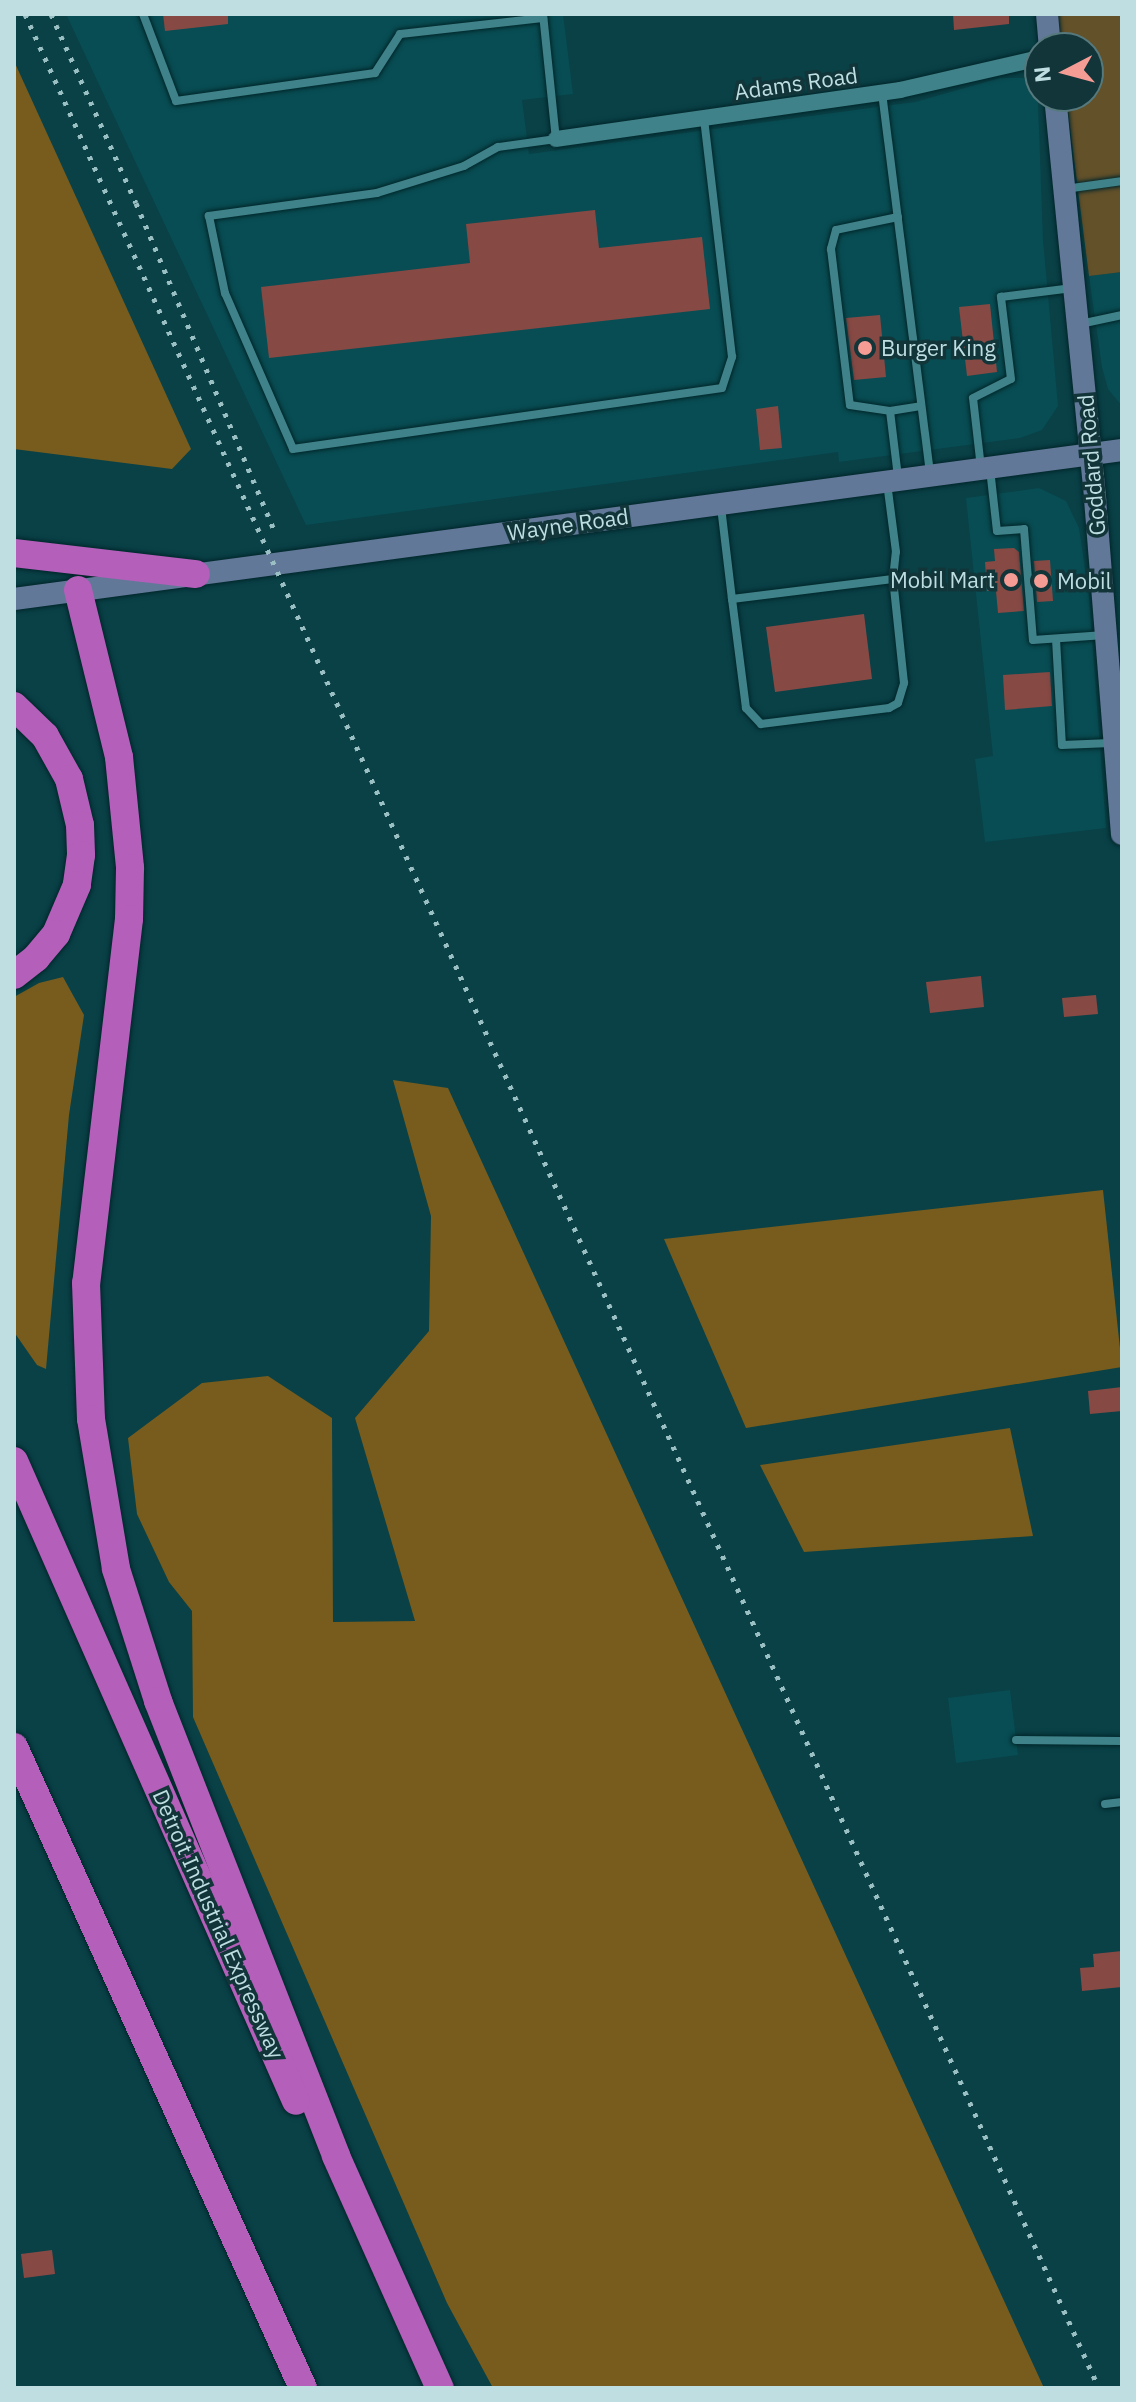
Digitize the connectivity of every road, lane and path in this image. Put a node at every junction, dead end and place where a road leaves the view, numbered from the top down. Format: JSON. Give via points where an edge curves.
{"nodes":[{"id":1,"x":143,"y":14,"type":"edge"},
{"id":2,"x":543,"y":16,"type":"edge"},
{"id":3,"x":491,"y":19,"type":"edge"},
{"id":4,"x":1024,"y":62,"type":"edge"},
{"id":5,"x":882,"y":93,"type":"junction"},
{"id":6,"x":1057,"y":112,"type":"edge"},
{"id":7,"x":704,"y":118,"type":"junction"},
{"id":8,"x":556,"y":139,"type":"junction"},
{"id":9,"x":1122,"y":181,"type":"edge"},
{"id":10,"x":1064,"y":189,"type":"junction"},
{"id":11,"x":898,"y":217,"type":"junction"},
{"id":12,"x":1073,"y":288,"type":"junction"},
{"id":13,"x":1122,"y":315,"type":"edge"},
{"id":14,"x":1077,"y":325,"type":"junction"},
{"id":15,"x":921,"y":406,"type":"junction"},
{"id":16,"x":890,"y":411,"type":"junction"},
{"id":17,"x":1122,"y":450,"type":"edge"},
{"id":18,"x":1091,"y":454,"type":"junction"},
{"id":19,"x":985,"y":468,"type":"junction"},
{"id":20,"x":930,"y":476,"type":"junction"},
{"id":21,"x":893,"y":481,"type":"junction"},
{"id":22,"x":721,"y":504,"type":"junction"},
{"id":23,"x":14,"y":553,"type":"edge"},
{"id":24,"x":196,"y":574,"type":"junction"},
{"id":25,"x":893,"y":579,"type":"junction"},
{"id":26,"x":78,"y":590,"type":"junction"},
{"id":27,"x":14,"y":599,"type":"edge"},
{"id":28,"x":732,"y":599,"type":"junction"},
{"id":29,"x":1106,"y":635,"type":"junction"},
{"id":30,"x":1056,"y":639,"type":"junction"},
{"id":31,"x":14,"y":706,"type":"edge"},
{"id":32,"x":1117,"y":733,"type":"edge"},
{"id":33,"x":1122,"y":834,"type":"edge"},
{"id":34,"x":14,"y":975,"type":"edge"},
{"id":35,"x":14,"y":1461,"type":"edge"},
{"id":36,"x":1016,"y":1740,"type":"dead end"},
{"id":37,"x":1122,"y":1741,"type":"edge"},
{"id":38,"x":14,"y":1747,"type":"edge"},
{"id":39,"x":1122,"y":1802,"type":"edge"},
{"id":40,"x":1105,"y":1804,"type":"dead end"},
{"id":41,"x":303,"y":2388,"type":"edge"},
{"id":42,"x":422,"y":2388,"type":"edge"},
{"id":43,"x":440,"y":2388,"type":"edge"}],
"edges":[{"from":1,"to":3,"type":"lane","via":[[176,101],[375,73],[400,34]]},
{"from":2,"to":3,"type":"lane"},
{"from":2,"to":8,"type":"lane"},
{"from":4,"to":5,"type":"street","name":"Adams Road"},
{"from":5,"to":7,"type":"street","name":"Adams Road"},
{"from":5,"to":11,"type":"lane"},
{"from":6,"to":10,"type":"main road","name":"Goddard Road"},
{"from":7,"to":8,"type":"street","name":"Adams Road"},
{"from":7,"to":8,"type":"lane","via":[[732,357],[722,388],[293,449],[225,293],[209,216],[377,193],[464,166],[498,147]]},
{"from":9,"to":10,"type":"lane"},
{"from":10,"to":12,"type":"main road","name":"Goddard Road"},
{"from":11,"to":15,"type":"lane"},
{"from":11,"to":16,"type":"lane","via":[[836,230],[831,249],[850,405]]},
{"from":12,"to":14,"type":"main road","name":"Goddard Road"},
{"from":12,"to":19,"type":"lane","via":[[1001,297],[1011,379],[973,398]]},
{"from":13,"to":14,"type":"lane"},
{"from":14,"to":18,"type":"main road","name":"Goddard Road"},
{"from":15,"to":16,"type":"lane"},
{"from":15,"to":20,"type":"lane"},
{"from":16,"to":21,"type":"lane"},
{"from":17,"to":18,"type":"main road","name":"Wayne Road"},
{"from":18,"to":19,"type":"main road","name":"Wayne Road"},
{"from":18,"to":29,"type":"main road","name":"Goddard Road"},
{"from":19,"to":20,"type":"main road","name":"Wayne Road"},
{"from":19,"to":30,"type":"lane","via":[[997,531],[1024,529],[1033,640]]},
{"from":20,"to":21,"type":"main road","name":"Wayne Road"},
{"from":21,"to":22,"type":"main road","name":"Wayne Road"},
{"from":21,"to":25,"type":"lane"},
{"from":22,"to":24,"type":"main road","name":"Wayne Road"},
{"from":22,"to":28,"type":"lane"},
{"from":23,"to":24,"type":"highway"},
{"from":24,"to":26,"type":"main road","name":"Wayne Road"},
{"from":25,"to":28,"type":"lane"},
{"from":25,"to":28,"type":"lane","via":[[904,683],[898,703],[774,725],[761,724],[746,708]]},
{"from":26,"to":27,"type":"main road","name":"Wayne Road"},
{"from":26,"to":43,"type":"highway","via":[[119,757],[130,868],[129,919],[86,1283],[91,1419],[116,1569],[158,1701],[336,2156]]},
{"from":29,"to":30,"type":"lane"},
{"from":29,"to":32,"type":"main road","name":"Goddard Road"},
{"from":30,"to":32,"type":"lane","via":[[1062,745]]},
{"from":31,"to":34,"type":"highway","via":[[45,736],[69,779],[81,855],[77,885],[56,934]]},
{"from":32,"to":33,"type":"main road","name":"Goddard Road"},
{"from":35,"to":42,"type":"highway","name":"Detroit Industrial Expressway"},
{"from":36,"to":37,"type":"lane"},
{"from":38,"to":41,"type":"highway"},
{"from":39,"to":40,"type":"lane"}]}
